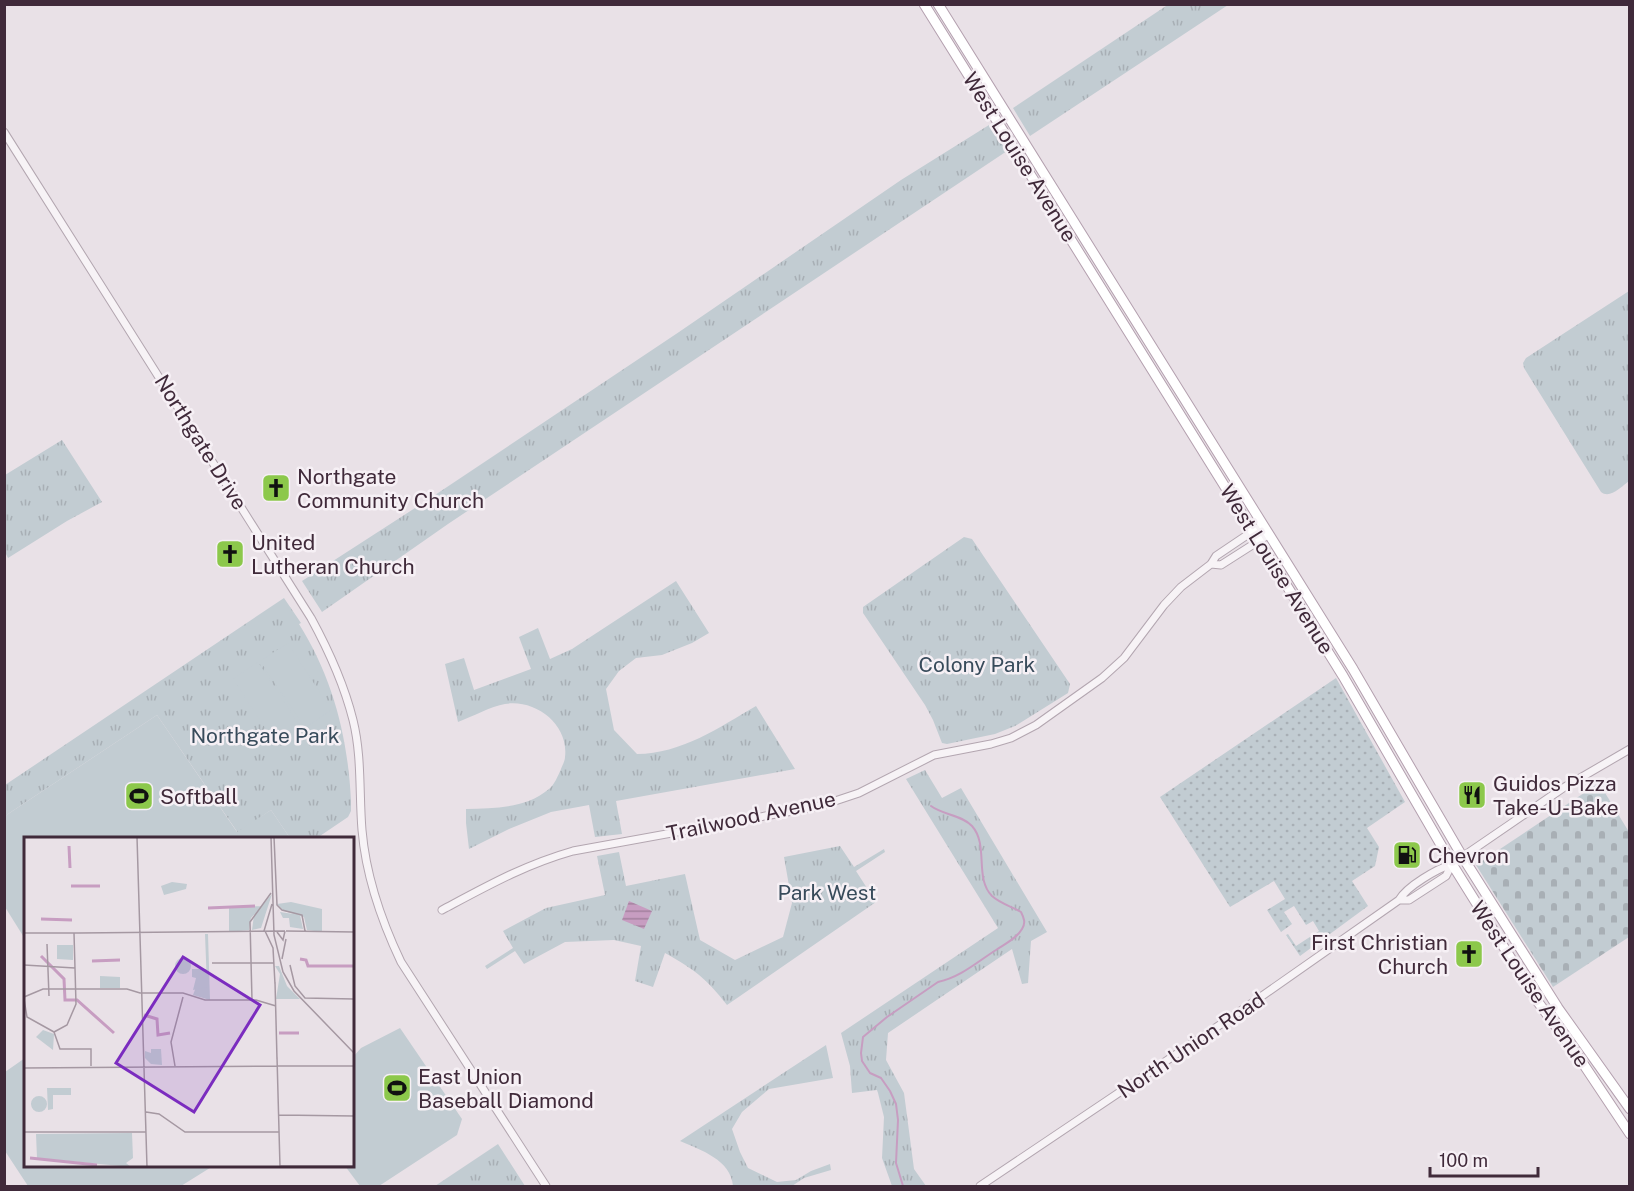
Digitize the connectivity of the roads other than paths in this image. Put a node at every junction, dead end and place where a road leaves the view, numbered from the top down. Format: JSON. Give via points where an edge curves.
{"nodes":[{"id":1,"x":924,"y":4,"type":"edge"},
{"id":2,"x":938,"y":4,"type":"edge"},
{"id":3,"x":4,"y":132,"type":"edge"},
{"id":4,"x":1258,"y":528,"type":"junction"},
{"id":5,"x":1268,"y":534,"type":"junction"},
{"id":6,"x":1259,"y":540,"type":"junction"},
{"id":7,"x":1211,"y":564,"type":"junction"},
{"id":8,"x":1629,"y":749,"type":"edge"},
{"id":9,"x":1462,"y":856,"type":"junction"},
{"id":10,"x":1452,"y":864,"type":"junction"},
{"id":11,"x":442,"y":910,"type":"dead end"},
{"id":12,"x":1629,"y":1108,"type":"edge"},
{"id":13,"x":1629,"y":1134,"type":"edge"},
{"id":14,"x":546,"y":1186,"type":"edge"},
{"id":15,"x":980,"y":1186,"type":"edge"}],
"edges":[{"from":1,"to":4,"type":"main road","name":"West Louise Avenue"},
{"from":2,"to":4,"type":"main road","name":"West Louise Avenue"},
{"from":3,"to":14,"type":"street","name":"Northgate Drive","via":[[328,649],[354,721],[362,831],[369,873],[386,929],[401,962]]},
{"from":4,"to":5,"type":"main road","name":"West Louise Avenue"},
{"from":4,"to":6,"type":"main road","name":"West Louise Avenue"},
{"from":4,"to":7,"type":"street","name":"Trailwood Avenue","via":[[1216,556]]},
{"from":5,"to":6,"type":"street","name":"Trailwood Avenue"},
{"from":5,"to":9,"type":"main road","name":"West Louise Avenue","via":[[1353,669]]},
{"from":6,"to":7,"type":"street","name":"Trailwood Avenue","via":[[1221,565]]},
{"from":6,"to":10,"type":"main road","name":"West Louise Avenue"},
{"from":7,"to":11,"type":"street","name":"Trailwood Avenue","via":[[1181,586],[1124,658],[1102,678],[1011,738],[934,755],[859,792],[820,806],[573,851],[516,870]]},
{"from":8,"to":9,"type":"street","name":"North Union Road"},
{"from":9,"to":10,"type":"street","name":"North Union Road"},
{"from":9,"to":12,"type":"main road","name":"West Louise Avenue","via":[[1558,1008]]},
{"from":10,"to":13,"type":"main road","name":"West Louise Avenue","via":[[1538,1002]]},
{"from":10,"to":15,"type":"street","name":"North Union Road","via":[[1403,893],[1399,900],[1242,1010]]}]}
